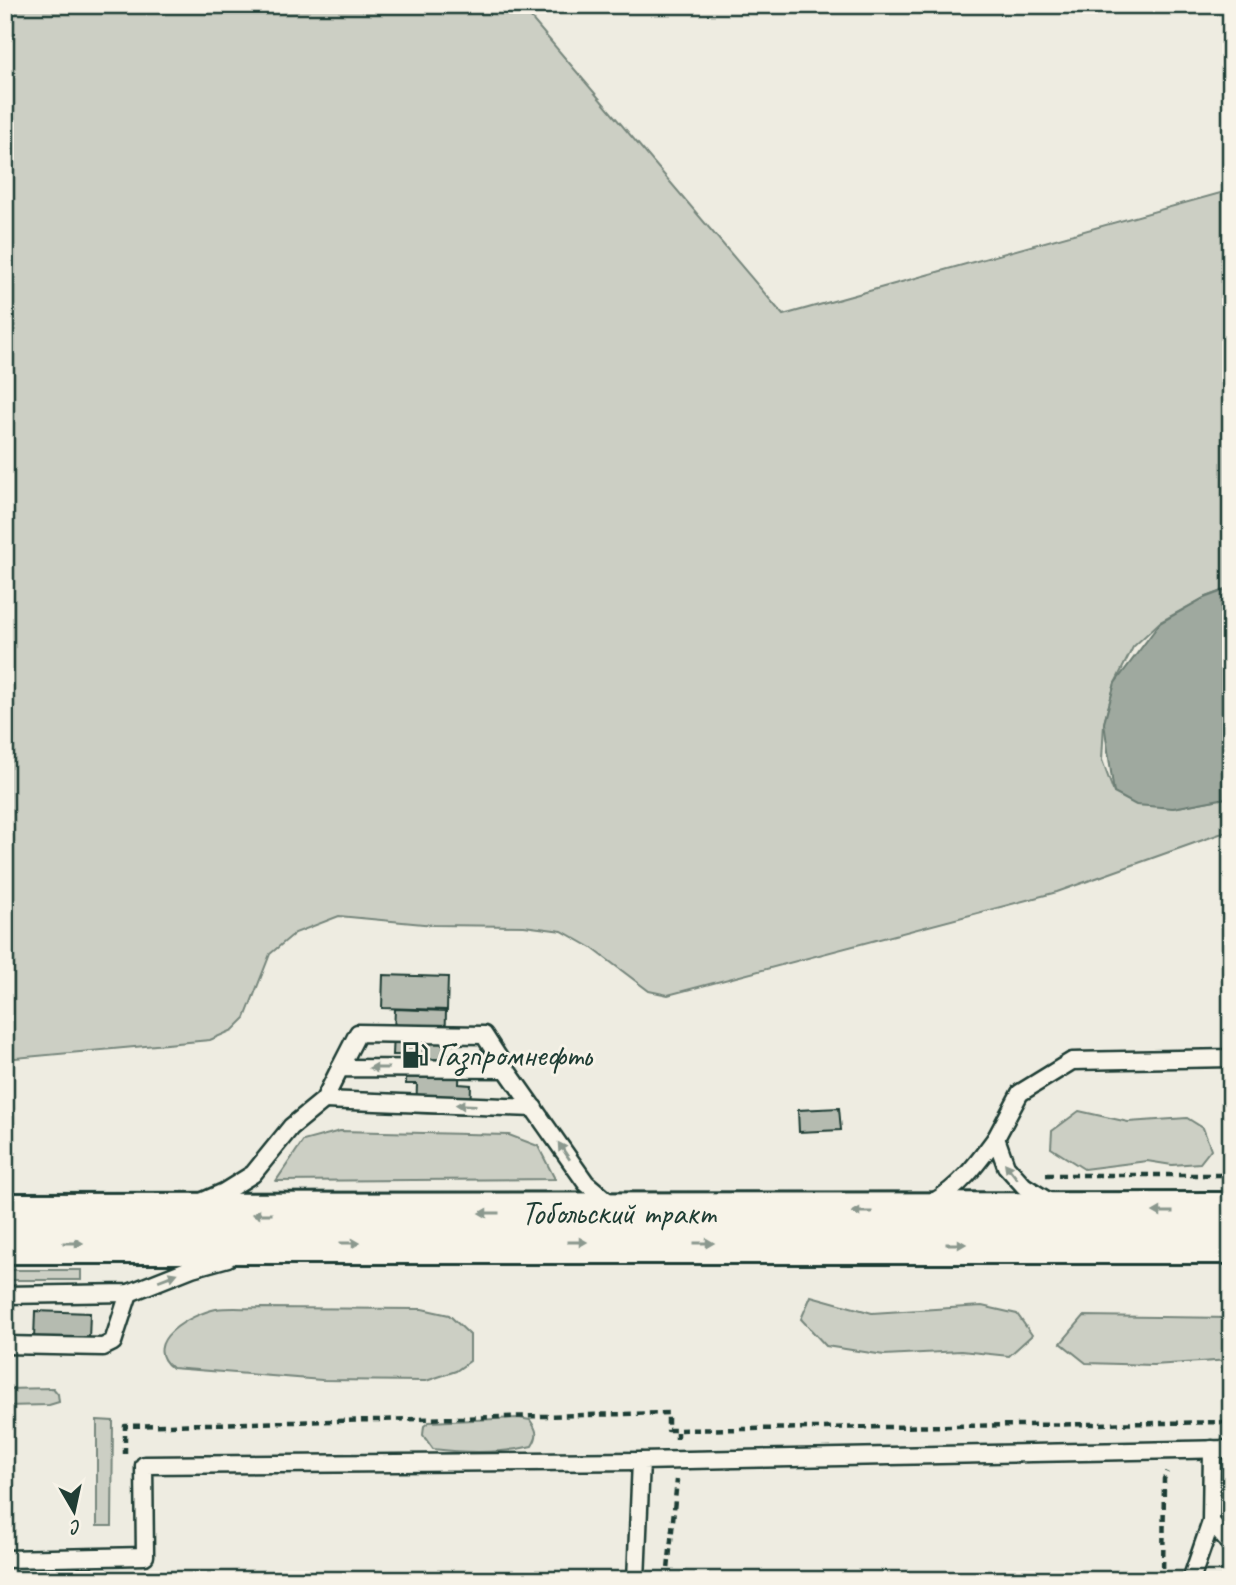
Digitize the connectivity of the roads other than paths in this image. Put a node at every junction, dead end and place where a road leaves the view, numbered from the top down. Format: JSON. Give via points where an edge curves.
{"nodes":[{"id":1,"x":1231,"y":1058,"type":"edge"},
{"id":2,"x":340,"y":1068,"type":"junction"},
{"id":3,"x":506,"y":1069,"type":"junction"},
{"id":4,"x":324,"y":1100,"type":"junction"},
{"id":5,"x":534,"y":1108,"type":"junction"},
{"id":6,"x":996,"y":1138,"type":"junction"},
{"id":7,"x":917,"y":1212,"type":"junction"},
{"id":8,"x":1065,"y":1212,"type":"junction"},
{"id":9,"x":1231,"y":1212,"type":"edge"},
{"id":10,"x":5,"y":1213,"type":"edge"},
{"id":11,"x":631,"y":1213,"type":"junction"},
{"id":12,"x":174,"y":1214,"type":"junction"},
{"id":13,"x":291,"y":1242,"type":"junction"},
{"id":14,"x":5,"y":1244,"type":"edge"},
{"id":15,"x":1231,"y":1244,"type":"edge"},
{"id":16,"x":129,"y":1293,"type":"junction"},
{"id":17,"x":5,"y":1294,"type":"edge"},
{"id":18,"x":5,"y":1345,"type":"edge"},
{"id":19,"x":1231,"y":1449,"type":"edge"},
{"id":20,"x":1212,"y":1450,"type":"junction"},
{"id":21,"x":640,"y":1461,"type":"junction"},
{"id":22,"x":1211,"y":1522,"type":"junction"},
{"id":23,"x":1231,"y":1545,"type":"edge"},
{"id":24,"x":5,"y":1559,"type":"edge"},
{"id":25,"x":636,"y":1580,"type":"edge"},
{"id":26,"x":1191,"y":1580,"type":"edge"}],
"edges":[{"from":1,"to":6,"type":"lane","via":[[1072,1061],[1020,1093]]},
{"from":3,"to":2,"type":"lane","one_way":true},
{"from":2,"to":3,"type":"lane","via":[[358,1034],[484,1035]]},
{"from":2,"to":4,"type":"lane"},
{"from":3,"to":5,"type":"lane"},
{"from":5,"to":4,"type":"lane","one_way":true},
{"from":4,"to":12,"type":"lane","via":[[291,1127],[253,1174]]},
{"from":11,"to":5,"type":"lane","one_way":true,"via":[[612,1205],[586,1183]]},
{"from":6,"to":7,"type":"lane","via":[[969,1175]]},
{"from":8,"to":6,"type":"lane","one_way":true,"via":[[1024,1186],[1006,1166]]},
{"from":7,"to":8,"type":"main road","name":"Тобольский тракт"},
{"from":7,"to":11,"type":"main road","name":"Тобольский тракт","one_way":true},
{"from":9,"to":8,"type":"main road","name":"Тобольский тракт","one_way":true},
{"from":10,"to":12,"type":"main road","name":"Тобольский тракт"},
{"from":11,"to":12,"type":"main road","name":"Тобольский тракт","one_way":true},
{"from":14,"to":13,"type":"main road","name":"Тобольский тракт","one_way":true},
{"from":13,"to":15,"type":"main road","name":"Тобольский тракт","one_way":true},
{"from":16,"to":13,"type":"lane","one_way":true,"via":[[192,1268]]},
{"from":16,"to":17,"type":"lane"},
{"from":16,"to":18,"type":"lane","via":[[113,1342],[103,1347]]},
{"from":19,"to":20,"type":"lane"},
{"from":20,"to":21,"type":"lane"},
{"from":20,"to":22,"type":"lane"},
{"from":21,"to":24,"type":"lane","via":[[144,1465],[145,1556]]},
{"from":21,"to":25,"type":"lane"},
{"from":22,"to":23,"type":"lane"},
{"from":22,"to":26,"type":"lane"}]}
